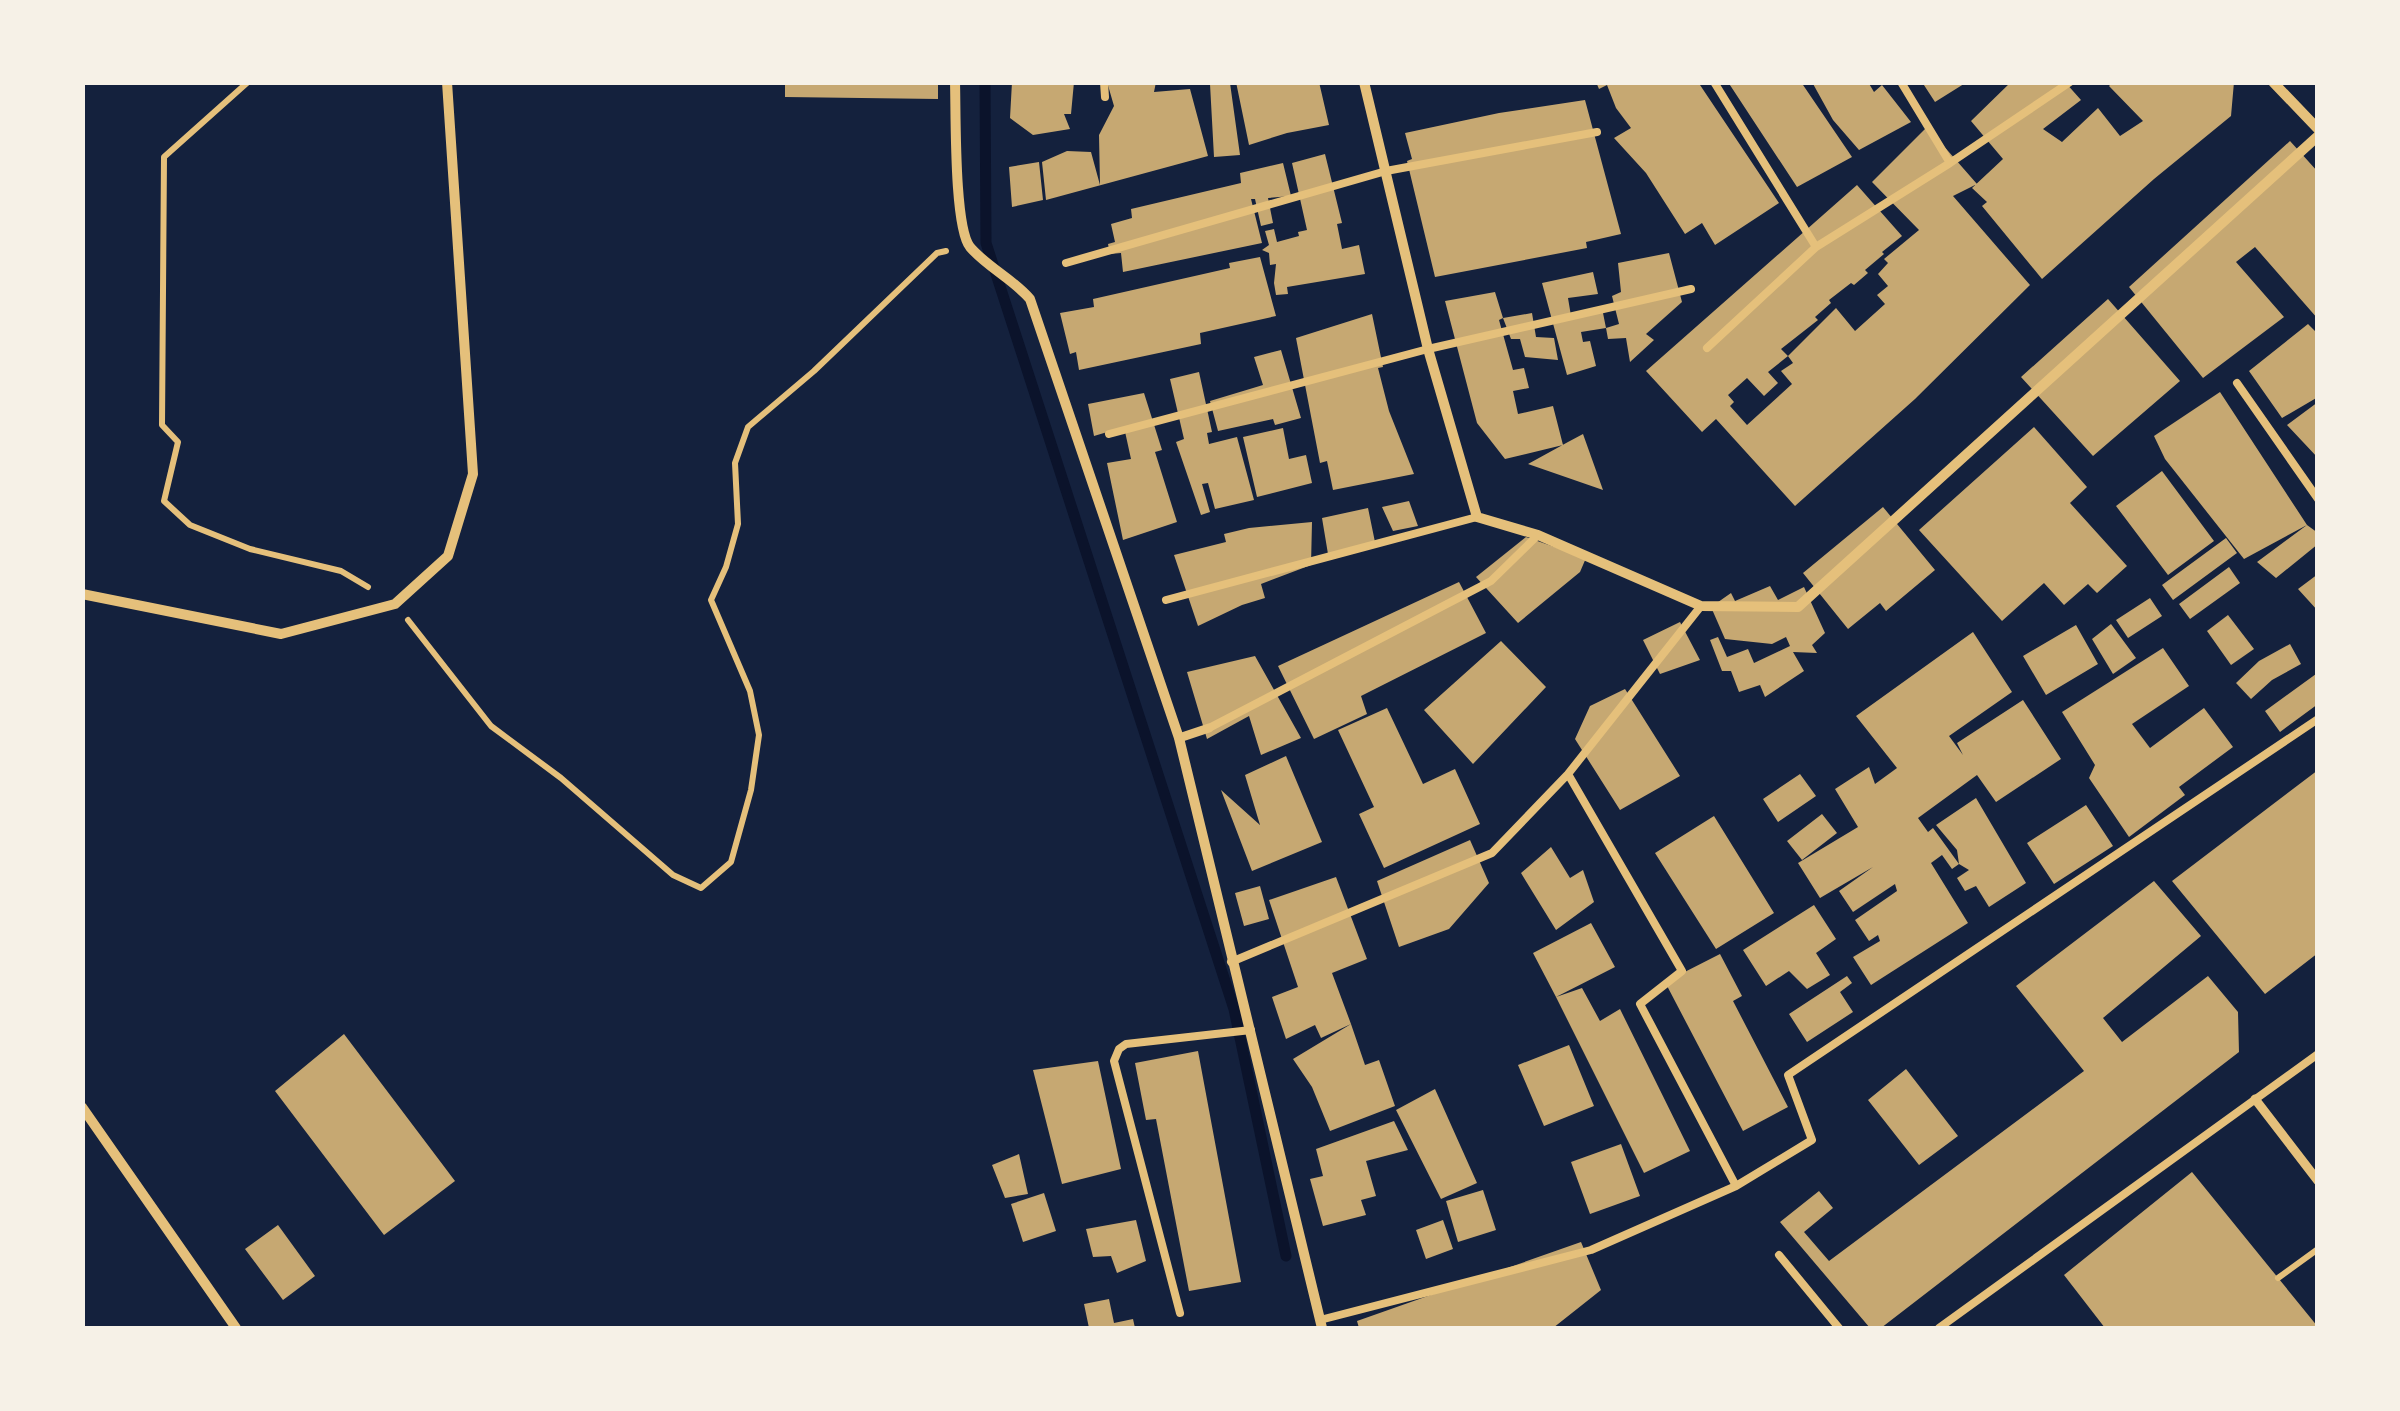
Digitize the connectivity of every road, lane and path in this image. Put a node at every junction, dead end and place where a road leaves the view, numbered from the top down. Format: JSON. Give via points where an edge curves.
{"nodes":[{"id":1,"x":248,"y":82,"type":"edge"},
{"id":2,"x":447,"y":82,"type":"edge"},
{"id":3,"x":955,"y":82,"type":"edge"},
{"id":4,"x":1104,"y":82,"type":"edge"},
{"id":5,"x":1364,"y":82,"type":"edge"},
{"id":6,"x":1714,"y":82,"type":"edge"},
{"id":7,"x":1901,"y":82,"type":"edge"},
{"id":8,"x":2070,"y":82,"type":"edge"},
{"id":9,"x":2273,"y":82,"type":"edge"},
{"id":10,"x":1105,"y":97,"type":"dead end"},
{"id":11,"x":2318,"y":128,"type":"edge"},
{"id":12,"x":1597,"y":132,"type":"dead end"},
{"id":13,"x":2318,"y":136,"type":"edge"},
{"id":14,"x":1950,"y":163,"type":"junction"},
{"id":15,"x":1386,"y":172,"type":"junction"},
{"id":16,"x":968,"y":246,"type":"junction"},
{"id":17,"x":1816,"y":247,"type":"junction"},
{"id":18,"x":1066,"y":264,"type":"dead end"},
{"id":19,"x":1691,"y":289,"type":"dead end"},
{"id":20,"x":1708,"y":348,"type":"dead end"},
{"id":21,"x":1428,"y":349,"type":"junction"},
{"id":22,"x":2237,"y":383,"type":"dead end"},
{"id":23,"x":1109,"y":434,"type":"dead end"},
{"id":24,"x":2318,"y":499,"type":"edge"},
{"id":25,"x":1477,"y":518,"type":"junction"},
{"id":26,"x":1538,"y":535,"type":"junction"},
{"id":27,"x":82,"y":594,"type":"edge"},
{"id":28,"x":1166,"y":600,"type":"dead end"},
{"id":29,"x":395,"y":604,"type":"junction"},
{"id":30,"x":1701,"y":606,"type":"junction"},
{"id":31,"x":2318,"y":719,"type":"edge"},
{"id":32,"x":1209,"y":728,"type":"joint"},
{"id":33,"x":1179,"y":738,"type":"junction"},
{"id":34,"x":1568,"y":774,"type":"junction"},
{"id":35,"x":1231,"y":962,"type":"junction"},
{"id":36,"x":1248,"y":1031,"type":"junction"},
{"id":37,"x":2318,"y":1054,"type":"edge"},
{"id":38,"x":2255,"y":1099,"type":"junction"},
{"id":39,"x":82,"y":1107,"type":"edge"},
{"id":40,"x":2318,"y":1182,"type":"edge"},
{"id":41,"x":1736,"y":1186,"type":"junction"},
{"id":42,"x":2318,"y":1249,"type":"edge"},
{"id":43,"x":1779,"y":1255,"type":"dead end"},
{"id":44,"x":2278,"y":1278,"type":"dead end"},
{"id":45,"x":1180,"y":1313,"type":"dead end"},
{"id":46,"x":1321,"y":1324,"type":"edge"},
{"id":47,"x":236,"y":1328,"type":"edge"},
{"id":48,"x":1839,"y":1328,"type":"edge"},
{"id":49,"x":1939,"y":1328,"type":"edge"}],
"edges":[{"from":1,"to":29,"type":"path","via":[[164,157],[162,426],[178,442],[164,500],[190,525],[250,549],[341,571]]},
{"from":2,"to":29,"type":"street","via":[[473,474],[448,556]]},
{"from":3,"to":16,"type":"street","via":[[960,216]]},
{"from":4,"to":10,"type":"lane"},
{"from":5,"to":15,"type":"street"},
{"from":6,"to":17,"type":"lane"},
{"from":7,"to":14,"type":"lane"},
{"from":8,"to":14,"type":"lane"},
{"from":9,"to":11,"type":"street"},
{"from":12,"to":15,"type":"lane"},
{"from":13,"to":30,"type":"street","via":[[1798,607]]},
{"from":14,"to":17,"type":"lane"},
{"from":15,"to":18,"type":"lane"},
{"from":15,"to":21,"type":"street"},
{"from":16,"to":29,"type":"path","via":[[937,252],[748,427],[735,463],[738,524],[711,600],[750,691],[760,735],[731,862],[701,888],[672,875],[491,726]]},
{"from":16,"to":33,"type":"street","via":[[1030,299]]},
{"from":17,"to":20,"type":"lane"},
{"from":19,"to":21,"type":"lane"},
{"from":21,"to":23,"type":"lane"},
{"from":21,"to":25,"type":"street"},
{"from":22,"to":24,"type":"lane"},
{"from":25,"to":26,"type":"street"},
{"from":25,"to":28,"type":"lane"},
{"from":26,"to":30,"type":"street"},
{"from":26,"to":32,"type":"lane","via":[[1491,582]]},
{"from":27,"to":29,"type":"street","via":[[281,634]]},
{"from":30,"to":34,"type":"lane"},
{"from":31,"to":41,"type":"lane","via":[[1788,1075],[1812,1140]]},
{"from":32,"to":33,"type":"street"},
{"from":33,"to":35,"type":"street"},
{"from":34,"to":35,"type":"lane","via":[[1492,854]]},
{"from":34,"to":41,"type":"lane","via":[[1682,971],[1640,1004]]},
{"from":35,"to":36,"type":"street"},
{"from":36,"to":45,"type":"lane","via":[[1126,1044],[1114,1061]]},
{"from":36,"to":46,"type":"street"},
{"from":37,"to":38,"type":"lane"},
{"from":38,"to":40,"type":"street"},
{"from":38,"to":49,"type":"lane"},
{"from":39,"to":47,"type":"street"},
{"from":41,"to":46,"type":"lane","via":[[1590,1250]]},
{"from":42,"to":44,"type":"path"},
{"from":43,"to":48,"type":"lane"}]}
